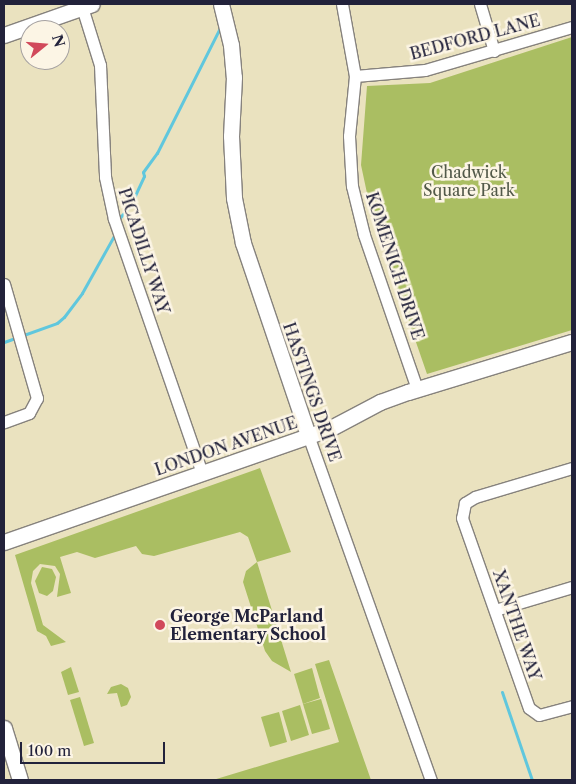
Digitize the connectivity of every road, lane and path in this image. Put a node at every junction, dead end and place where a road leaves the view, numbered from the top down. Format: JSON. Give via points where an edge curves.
{"nodes":[{"id":1,"x":221,"y":4,"type":"edge"},
{"id":2,"x":342,"y":4,"type":"edge"},
{"id":3,"x":480,"y":4,"type":"edge"},
{"id":4,"x":85,"y":5,"type":"edge"},
{"id":5,"x":572,"y":27,"type":"edge"},
{"id":6,"x":4,"y":34,"type":"edge"},
{"id":7,"x":494,"y":51,"type":"junction"},
{"id":8,"x":355,"y":76,"type":"junction"},
{"id":9,"x":4,"y":284,"type":"edge"},
{"id":10,"x":572,"y":342,"type":"edge"},
{"id":11,"x":417,"y":389,"type":"junction"},
{"id":12,"x":4,"y":422,"type":"edge"},
{"id":13,"x":308,"y":435,"type":"junction"},
{"id":14,"x":572,"y":468,"type":"edge"},
{"id":15,"x":202,"y":473,"type":"junction"},
{"id":16,"x":4,"y":542,"type":"edge"},
{"id":17,"x":572,"y":587,"type":"edge"},
{"id":18,"x":495,"y":610,"type":"junction"},
{"id":19,"x":572,"y":706,"type":"edge"},
{"id":20,"x":4,"y":728,"type":"edge"},
{"id":21,"x":20,"y":780,"type":"edge"},
{"id":22,"x":431,"y":780,"type":"edge"}],
"edges":[{"from":1,"to":13,"type":"street","name":"HASTINGS DRIVE","via":[[231,45],[234,77],[231,145],[234,198],[243,243]]},
{"from":2,"to":8,"type":"street","name":"KOMENICH DRIVE"},
{"from":3,"to":7,"type":"street"},
{"from":4,"to":6,"type":"street"},
{"from":4,"to":15,"type":"street","name":"PICADILLY WAY","via":[[100,64],[105,177],[114,219]]},
{"from":5,"to":7,"type":"street","name":"BEDFORD LANE"},
{"from":7,"to":8,"type":"street","name":"BEDFORD LANE","via":[[425,70]]},
{"from":8,"to":11,"type":"street","name":"KOMENICH DRIVE","via":[[349,136],[352,186],[364,235]]},
{"from":9,"to":12,"type":"street","via":[[37,398],[29,413]]},
{"from":10,"to":11,"type":"street","name":"LONDON AVENUE"},
{"from":11,"to":13,"type":"street","name":"LONDON AVENUE"},
{"from":13,"to":15,"type":"street","name":"LONDON AVENUE"},
{"from":13,"to":22,"type":"street","name":"HASTINGS DRIVE"},
{"from":14,"to":18,"type":"street","name":"XANTHE WAY","via":[[468,500],[462,509],[462,518]]},
{"from":15,"to":16,"type":"street","name":"LONDON AVENUE"},
{"from":17,"to":18,"type":"street"},
{"from":18,"to":19,"type":"street","name":"XANTHE WAY","via":[[526,701],[535,714]]},
{"from":20,"to":21,"type":"street"}]}
